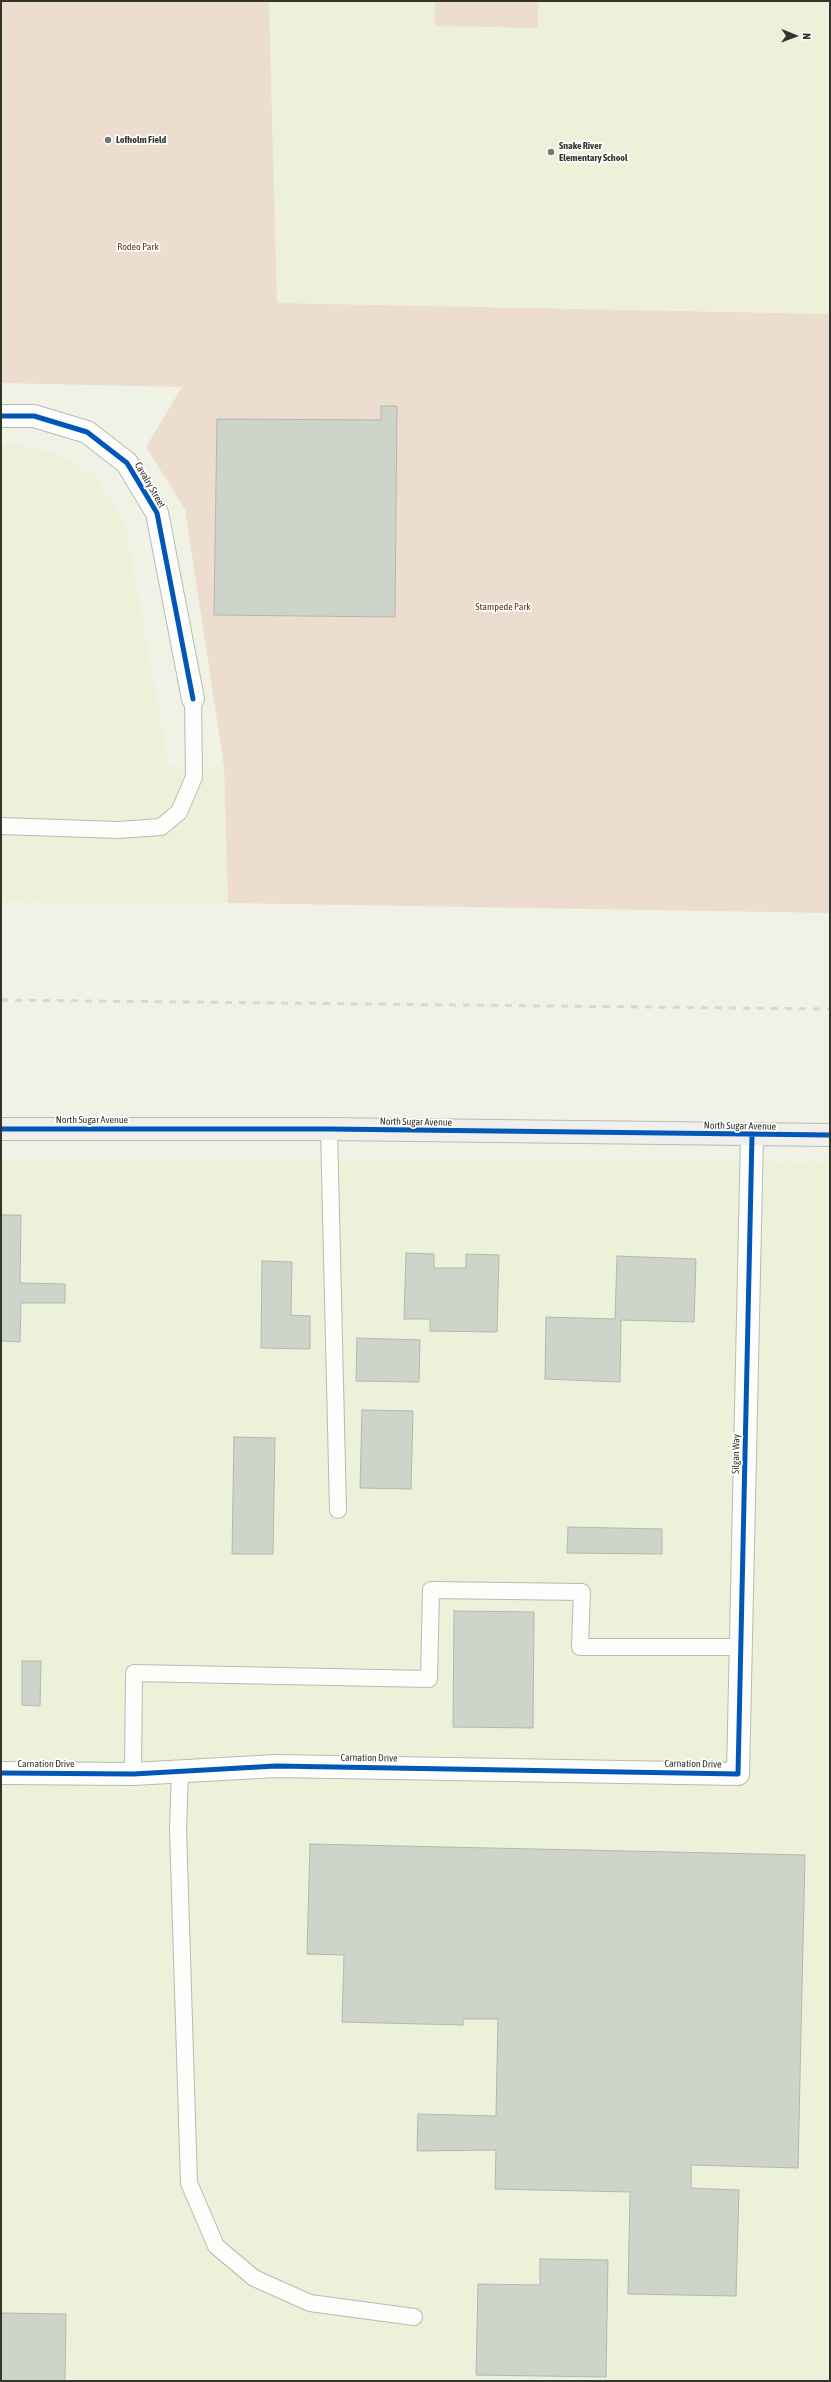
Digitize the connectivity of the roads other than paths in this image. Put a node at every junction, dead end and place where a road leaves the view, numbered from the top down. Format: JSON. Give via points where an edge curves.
{"nodes":[{"id":1,"x":1,"y":416,"type":"edge"},
{"id":2,"x":193,"y":699,"type":"joint"},
{"id":3,"x":1,"y":826,"type":"edge"},
{"id":4,"x":1,"y":1129,"type":"edge"},
{"id":5,"x":329,"y":1129,"type":"junction"},
{"id":6,"x":752,"y":1135,"type":"junction"},
{"id":7,"x":830,"y":1135,"type":"edge"},
{"id":8,"x":338,"y":1510,"type":"dead end"},
{"id":9,"x":740,"y":1647,"type":"junction"},
{"id":10,"x":180,"y":1772,"type":"junction"},
{"id":11,"x":1,"y":1773,"type":"edge"},
{"id":12,"x":133,"y":1774,"type":"junction"},
{"id":13,"x":738,"y":1774,"type":"joint"},
{"id":14,"x":414,"y":2317,"type":"dead end"}],
"edges":[{"from":1,"to":2,"type":"street","name":"Cavalry Street","via":[[34,416],[87,432],[127,463],[157,513]]},
{"from":2,"to":3,"type":"lane","via":[[194,776],[179,812],[161,827],[118,830]]},
{"from":4,"to":5,"type":"street","name":"North Sugar Avenue"},
{"from":5,"to":6,"type":"street","name":"North Sugar Avenue"},
{"from":5,"to":8,"type":"lane"},
{"from":6,"to":7,"type":"street","name":"North Sugar Avenue"},
{"from":6,"to":9,"type":"street","name":"Silgan Way"},
{"from":9,"to":12,"type":"lane","via":[[580,1647],[582,1592],[431,1590],[429,1679],[134,1673]]},
{"from":9,"to":13,"type":"street","name":"Silgan Way"},
{"from":10,"to":12,"type":"street","name":"Carnation Drive"},
{"from":10,"to":13,"type":"street","name":"Carnation Drive","via":[[276,1766]]},
{"from":10,"to":14,"type":"lane","via":[[178,1828],[190,2184],[216,2246],[254,2278],[310,2303]]},
{"from":11,"to":12,"type":"street","name":"Carnation Drive"}]}
